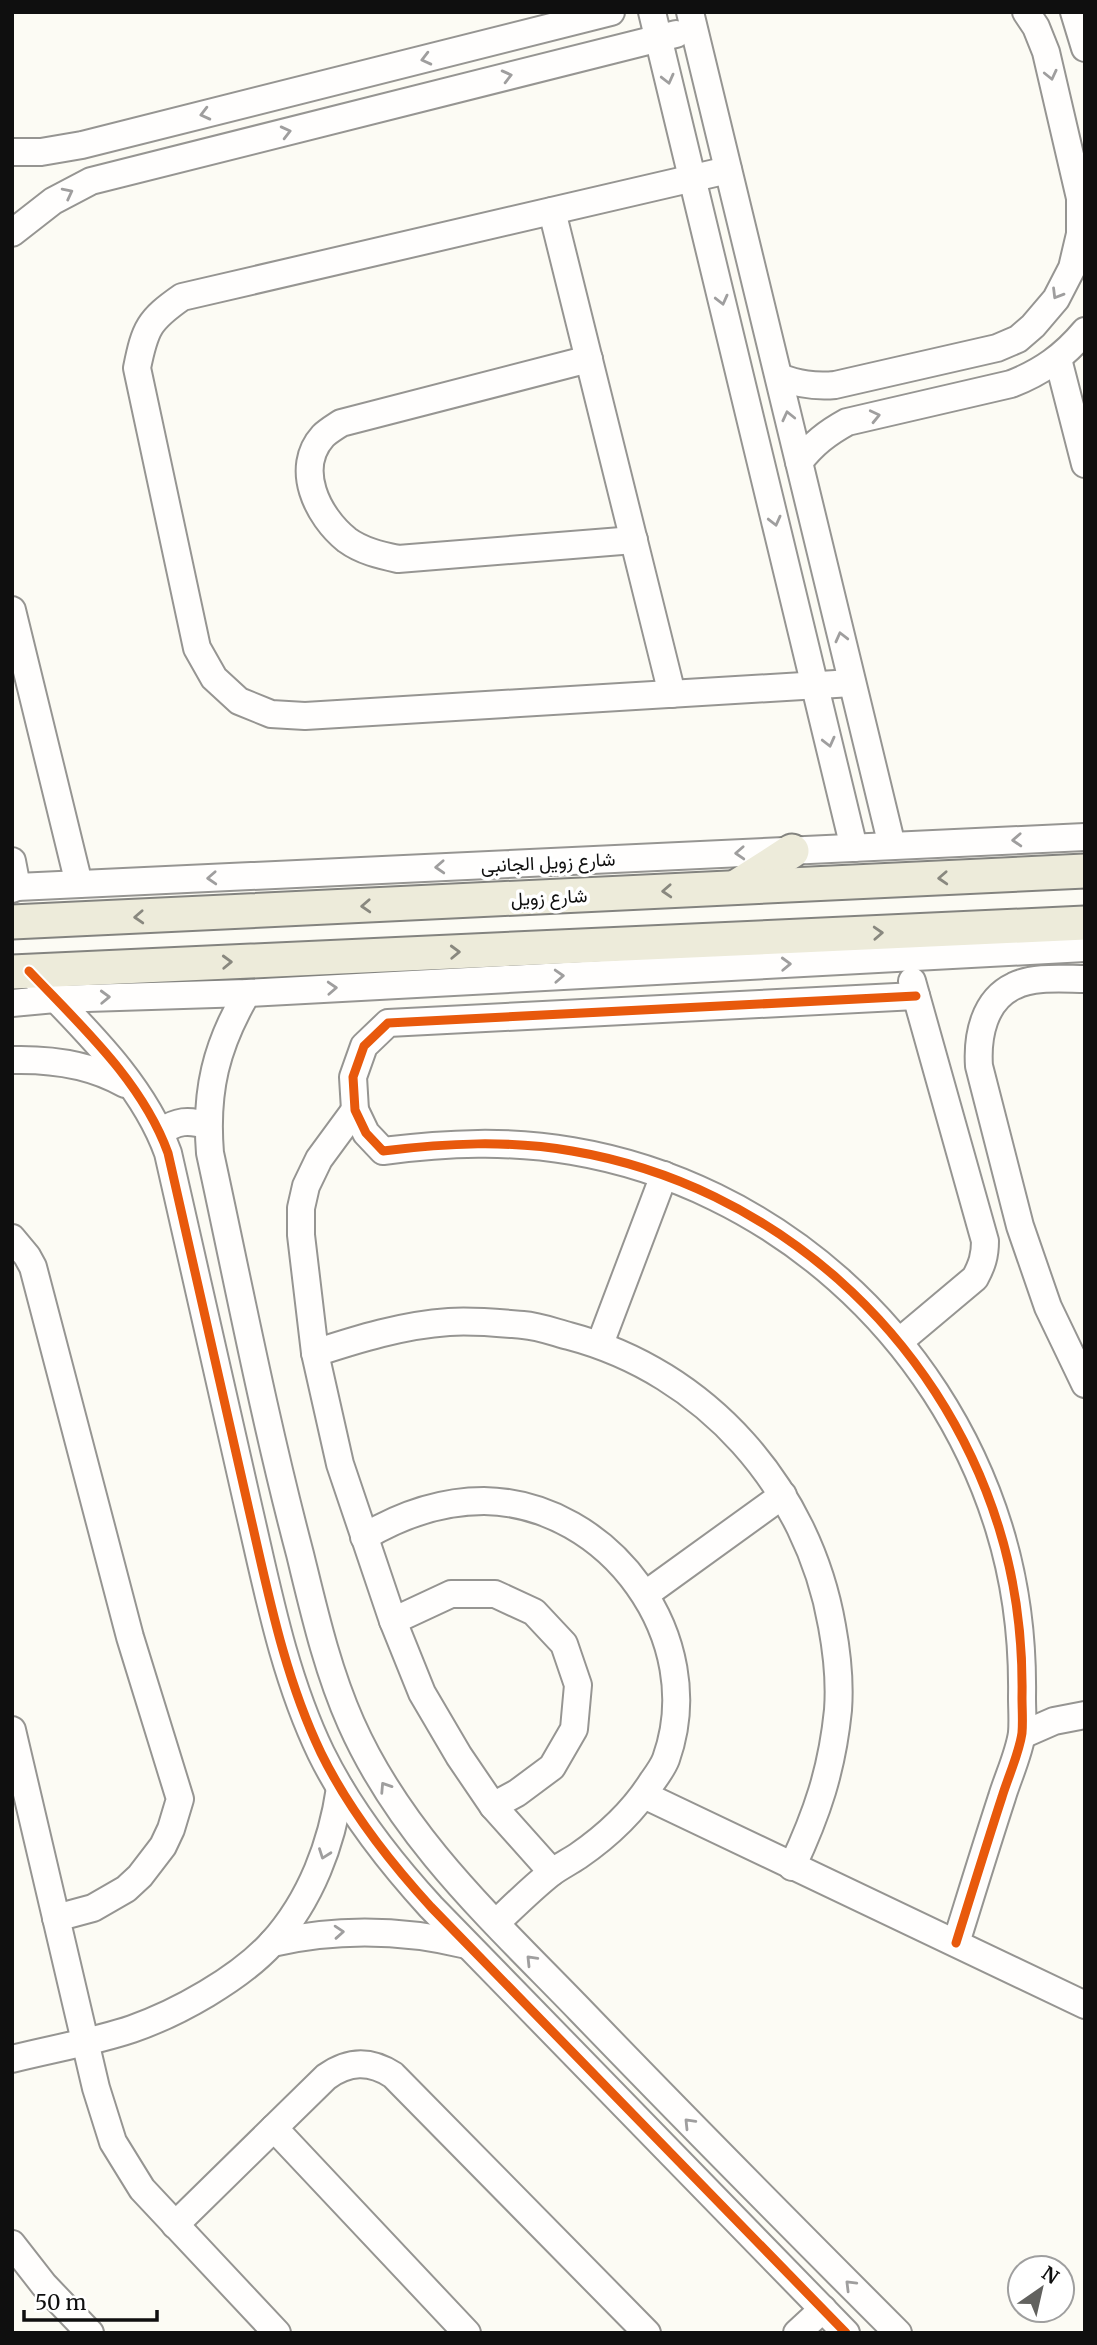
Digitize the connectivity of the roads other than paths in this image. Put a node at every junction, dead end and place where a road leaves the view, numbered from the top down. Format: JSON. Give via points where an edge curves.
{"nodes":[{"id":1,"x":611,"y":12,"type":"edge"},
{"id":2,"x":652,"y":12,"type":"edge"},
{"id":3,"x":1026,"y":12,"type":"edge"},
{"id":4,"x":1074,"y":12,"type":"edge"},
{"id":5,"x":692,"y":21,"type":"edge"},
{"id":6,"x":659,"y":38,"type":"junction"},
{"id":7,"x":1085,"y":48,"type":"edge"},
{"id":8,"x":12,"y":152,"type":"edge"},
{"id":9,"x":729,"y":170,"type":"junction"},
{"id":10,"x":692,"y":178,"type":"junction"},
{"id":11,"x":552,"y":211,"type":"junction"},
{"id":12,"x":12,"y":233,"type":"edge"},
{"id":13,"x":1085,"y":331,"type":"edge"},
{"id":14,"x":589,"y":359,"type":"junction"},
{"id":15,"x":1058,"y":359,"type":"junction"},
{"id":16,"x":779,"y":377,"type":"junction"},
{"id":17,"x":799,"y":462,"type":"junction"},
{"id":18,"x":1085,"y":464,"type":"edge"},
{"id":19,"x":634,"y":540,"type":"junction"},
{"id":20,"x":12,"y":610,"type":"edge"},
{"id":21,"x":852,"y":684,"type":"junction"},
{"id":22,"x":815,"y":686,"type":"junction"},
{"id":23,"x":672,"y":694,"type":"junction"},
{"id":24,"x":1085,"y":837,"type":"edge"},
{"id":25,"x":892,"y":846,"type":"junction"},
{"id":26,"x":854,"y":848,"type":"junction"},
{"id":27,"x":792,"y":851,"type":"junction"},
{"id":28,"x":1085,"y":871,"type":"edge"},
{"id":29,"x":14,"y":879,"type":"edge"},
{"id":30,"x":79,"y":884,"type":"junction"},
{"id":31,"x":736,"y":887,"type":"junction"},
{"id":32,"x":615,"y":893,"type":"junction"},
{"id":33,"x":544,"y":898,"type":"junction"},
{"id":34,"x":12,"y":922,"type":"edge"},
{"id":35,"x":1085,"y":923,"type":"edge"},
{"id":36,"x":623,"y":944,"type":"junction"},
{"id":37,"x":554,"y":947,"type":"junction"},
{"id":38,"x":1085,"y":948,"type":"edge"},
{"id":39,"x":720,"y":953,"type":"junction"},
{"id":40,"x":906,"y":959,"type":"junction"},
{"id":41,"x":21,"y":971,"type":"edge"},
{"id":42,"x":1085,"y":979,"type":"edge"},
{"id":43,"x":247,"y":993,"type":"junction"},
{"id":44,"x":916,"y":996,"type":"junction"},
{"id":45,"x":55,"y":999,"type":"junction"},
{"id":46,"x":12,"y":1003,"type":"edge"},
{"id":47,"x":12,"y":1060,"type":"edge"},
{"id":48,"x":135,"y":1090,"type":"junction"},
{"id":49,"x":355,"y":1110,"type":"junction"},
{"id":50,"x":208,"y":1126,"type":"junction"},
{"id":51,"x":160,"y":1132,"type":"junction"},
{"id":52,"x":664,"y":1175,"type":"junction"},
{"id":53,"x":12,"y":1238,"type":"edge"},
{"id":54,"x":900,"y":1341,"type":"junction"},
{"id":55,"x":600,"y":1344,"type":"junction"},
{"id":56,"x":314,"y":1353,"type":"junction"},
{"id":57,"x":1085,"y":1384,"type":"edge"},
{"id":58,"x":783,"y":1495,"type":"junction"},
{"id":59,"x":364,"y":1537,"type":"junction"},
{"id":60,"x":646,"y":1594,"type":"junction"},
{"id":61,"x":393,"y":1621,"type":"junction"},
{"id":62,"x":1085,"y":1715,"type":"edge"},
{"id":63,"x":12,"y":1731,"type":"edge"},
{"id":64,"x":1022,"y":1735,"type":"junction"},
{"id":65,"x":340,"y":1788,"type":"junction"},
{"id":66,"x":644,"y":1795,"type":"junction"},
{"id":67,"x":494,"y":1806,"type":"junction"},
{"id":68,"x":792,"y":1867,"type":"junction"},
{"id":69,"x":552,"y":1872,"type":"junction"},
{"id":70,"x":56,"y":1918,"type":"junction"},
{"id":71,"x":496,"y":1923,"type":"junction"},
{"id":72,"x":272,"y":1943,"type":"junction"},
{"id":73,"x":956,"y":1943,"type":"junction"},
{"id":74,"x":467,"y":1945,"type":"junction"},
{"id":75,"x":1085,"y":2005,"type":"edge"},
{"id":76,"x":85,"y":2041,"type":"junction"},
{"id":77,"x":12,"y":2059,"type":"edge"},
{"id":78,"x":274,"y":2128,"type":"junction"},
{"id":79,"x":175,"y":2225,"type":"junction"},
{"id":80,"x":12,"y":2244,"type":"edge"},
{"id":81,"x":822,"y":2309,"type":"junction"},
{"id":82,"x":90,"y":2333,"type":"edge"},
{"id":83,"x":277,"y":2333,"type":"edge"},
{"id":84,"x":467,"y":2333,"type":"edge"},
{"id":85,"x":647,"y":2333,"type":"edge"},
{"id":86,"x":797,"y":2333,"type":"edge"},
{"id":87,"x":846,"y":2333,"type":"edge"},
{"id":88,"x":898,"y":2333,"type":"edge"}],
"edges":[{"from":1,"to":8,"type":"street","one_way":true,"via":[[82,145]]},
{"from":2,"to":6,"type":"street"},
{"from":3,"to":16,"type":"street","one_way":true,"via":[[1046,52],[1080,198],[1080,233],[1072,268],[1056,299],[1018,339],[996,348],[835,385],[816,387]]},
{"from":4,"to":7,"type":"street"},
{"from":5,"to":6,"type":"street"},
{"from":5,"to":9,"type":"street"},
{"from":6,"to":10,"type":"street","one_way":true},
{"from":12,"to":6,"type":"street","one_way":true,"via":[[53,201],[91,181]]},
{"from":9,"to":10,"type":"street"},
{"from":9,"to":16,"type":"street"},
{"from":10,"to":11,"type":"street"},
{"from":10,"to":22,"type":"street","one_way":true},
{"from":11,"to":14,"type":"street"},
{"from":11,"to":23,"type":"street","via":[[182,297],[158,314],[143,339],[137,368],[197,648],[214,678],[231,694],[271,714],[305,716]]},
{"from":13,"to":15,"type":"street"},
{"from":14,"to":19,"type":"street"},
{"from":14,"to":19,"type":"street","via":[[341,423],[318,444],[308,473],[329,522],[372,553],[398,559]]},
{"from":17,"to":15,"type":"street","one_way":true,"via":[[828,432],[847,422],[1012,384]]},
{"from":15,"to":18,"type":"street"},
{"from":17,"to":16,"type":"street","one_way":true},
{"from":21,"to":17,"type":"street","one_way":true},
{"from":19,"to":23,"type":"street"},
{"from":20,"to":30,"type":"street"},
{"from":21,"to":22,"type":"street"},
{"from":21,"to":25,"type":"street"},
{"from":22,"to":23,"type":"street"},
{"from":22,"to":26,"type":"street","one_way":true},
{"from":24,"to":25,"type":"street","name":"شارع زويل الجانبى","one_way":true},
{"from":25,"to":26,"type":"street","name":"شارع زويل الجانبى"},
{"from":26,"to":27,"type":"street","name":"شارع زويل الجانبى"},
{"from":27,"to":30,"type":"street","name":"شارع زويل الجانبى","one_way":true},
{"from":27,"to":31,"type":"main road"},
{"from":28,"to":31,"type":"main road","name":"شارع زويل","one_way":true},
{"from":29,"to":30,"type":"street","name":"شارع زويل الجانبى"},
{"from":31,"to":32,"type":"main road","name":"شارع زويل","one_way":true},
{"from":32,"to":33,"type":"main road","name":"شارع زويل"},
{"from":32,"to":36,"type":"main road","via":[[609,920]]},
{"from":33,"to":34,"type":"main road","name":"شارع زويل","one_way":true},
{"from":33,"to":37,"type":"main road","via":[[558,926]]},
{"from":39,"to":35,"type":"main road","one_way":true},
{"from":36,"to":37,"type":"main road"},
{"from":36,"to":39,"type":"main road"},
{"from":41,"to":37,"type":"main road","one_way":true},
{"from":38,"to":40,"type":"street"},
{"from":39,"to":40,"type":"street","one_way":true},
{"from":43,"to":39,"type":"street","one_way":true},
{"from":40,"to":44,"type":"street"},
{"from":41,"to":45,"type":"street"},
{"from":42,"to":57,"type":"street","via":[[1030,981],[1002,993],[984,1019],[978,1050],[1020,1226],[1048,1307]]},
{"from":45,"to":43,"type":"street","one_way":true},
{"from":43,"to":50,"type":"street","via":[[219,1052]]},
{"from":44,"to":49,"type":"street","via":[[388,1023],[364,1046],[353,1077]]},
{"from":44,"to":54,"type":"street","via":[[985,1254],[975,1278]]},
{"from":45,"to":46,"type":"street"},
{"from":45,"to":48,"type":"street"},
{"from":47,"to":48,"type":"street","via":[[76,1066],[112,1076]]},
{"from":48,"to":51,"type":"street"},
{"from":49,"to":52,"type":"street","via":[[366,1133],[383,1151],[430,1145],[525,1145],[595,1156]]},
{"from":49,"to":56,"type":"street","via":[[319,1159],[301,1208]]},
{"from":50,"to":51,"type":"street","via":[[174,1123]]},
{"from":71,"to":50,"type":"street","one_way":true,"via":[[413,1830],[379,1778],[329,1665],[287,1507],[210,1153]]},
{"from":51,"to":65,"type":"street","via":[[286,1662]]},
{"from":52,"to":54,"type":"street","via":[[731,1204],[793,1242],[849,1288]]},
{"from":52,"to":55,"type":"street"},
{"from":53,"to":70,"type":"street","via":[[33,1267],[130,1637],[180,1798],[163,1846],[140,1876],[93,1908]]},
{"from":54,"to":64,"type":"street","via":[[948,1410],[986,1486],[1010,1567],[1023,1650]]},
{"from":55,"to":56,"type":"street","via":[[526,1325],[449,1321],[373,1334]]},
{"from":55,"to":58,"type":"street","via":[[644,1364],[713,1413],[755,1456]]},
{"from":56,"to":59,"type":"street","via":[[340,1464]]},
{"from":58,"to":60,"type":"street"},
{"from":58,"to":68,"type":"street","via":[[809,1545],[827,1597],[837,1652],[831,1763],[815,1817]]},
{"from":59,"to":60,"type":"street","via":[[392,1520],[437,1505],[485,1501],[532,1509],[577,1528],[615,1556]]},
{"from":59,"to":61,"type":"street"},
{"from":60,"to":66,"type":"street","via":[[672,1664],[675,1718],[666,1761]]},
{"from":61,"to":67,"type":"street","via":[[422,1693]]},
{"from":61,"to":67,"type":"street","via":[[451,1594],[495,1594],[534,1612],[564,1644],[578,1685],[574,1729],[552,1767]]},
{"from":62,"to":64,"type":"street","via":[[1054,1721]]},
{"from":63,"to":70,"type":"street"},
{"from":64,"to":73,"type":"street"},
{"from":65,"to":72,"type":"street","one_way":true,"via":[[322,1860],[300,1904]]},
{"from":65,"to":74,"type":"street","via":[[391,1863]]},
{"from":66,"to":68,"type":"street"},
{"from":66,"to":69,"type":"street","via":[[615,1828]]},
{"from":67,"to":69,"type":"street"},
{"from":68,"to":73,"type":"street"},
{"from":69,"to":71,"type":"street"},
{"from":70,"to":76,"type":"street"},
{"from":88,"to":71,"type":"street","one_way":true},
{"from":72,"to":74,"type":"street","one_way":true,"via":[[336,1932],[380,1931]]},
{"from":72,"to":76,"type":"street","via":[[190,2003],[132,2029]]},
{"from":73,"to":75,"type":"street"},
{"from":74,"to":81,"type":"street"},
{"from":76,"to":77,"type":"street"},
{"from":76,"to":79,"type":"street","via":[[113,2142],[142,2189]]},
{"from":78,"to":79,"type":"street"},
{"from":78,"to":84,"type":"street"},
{"from":78,"to":85,"type":"street","via":[[334,2071],[356,2064],[382,2068]]},
{"from":79,"to":83,"type":"street"},
{"from":80,"to":82,"type":"street"},
{"from":81,"to":86,"type":"street"},
{"from":81,"to":87,"type":"street"}]}
